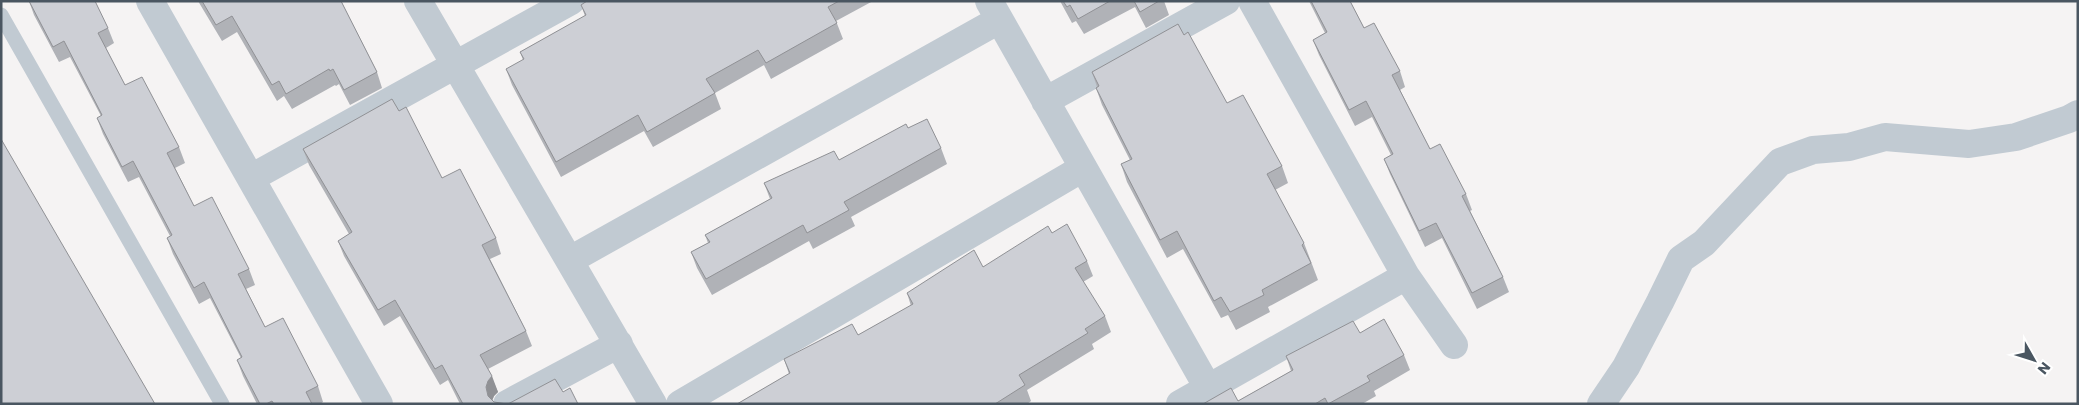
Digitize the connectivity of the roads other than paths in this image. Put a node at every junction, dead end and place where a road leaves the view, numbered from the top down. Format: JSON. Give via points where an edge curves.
{"nodes":[{"id":1,"x":150,"y":1,"type":"edge"},
{"id":2,"x":418,"y":1,"type":"edge"},
{"id":3,"x":571,"y":1,"type":"edge"},
{"id":4,"x":1226,"y":1,"type":"edge"},
{"id":5,"x":1252,"y":1,"type":"edge"},
{"id":6,"x":994,"y":11,"type":"edge"},
{"id":7,"x":1,"y":15,"type":"edge"},
{"id":8,"x":455,"y":65,"type":"junction"},
{"id":9,"x":1045,"y":101,"type":"junction"},
{"id":10,"x":2078,"y":114,"type":"edge"},
{"id":11,"x":1083,"y":168,"type":"junction"},
{"id":12,"x":251,"y":178,"type":"junction"},
{"id":13,"x":570,"y":260,"type":"junction"},
{"id":14,"x":1406,"y":276,"type":"junction"},
{"id":15,"x":619,"y":344,"type":"junction"},
{"id":16,"x":1454,"y":346,"type":"dead end"},
{"id":17,"x":1208,"y":388,"type":"junction"},
{"id":18,"x":222,"y":404,"type":"edge"},
{"id":19,"x":379,"y":404,"type":"edge"},
{"id":20,"x":507,"y":404,"type":"edge"},
{"id":21,"x":653,"y":404,"type":"edge"},
{"id":22,"x":680,"y":404,"type":"edge"},
{"id":23,"x":1180,"y":404,"type":"edge"},
{"id":24,"x":1601,"y":404,"type":"edge"}],
"edges":[{"from":1,"to":12,"type":"street"},
{"from":2,"to":8,"type":"street"},
{"from":3,"to":8,"type":"street"},
{"from":4,"to":9,"type":"street"},
{"from":5,"to":14,"type":"street"},
{"from":6,"to":9,"type":"street"},
{"from":6,"to":13,"type":"street"},
{"from":7,"to":18,"type":"lane"},
{"from":8,"to":12,"type":"street"},
{"from":8,"to":13,"type":"street"},
{"from":9,"to":11,"type":"street"},
{"from":10,"to":24,"type":"street","via":[[2016,137],[1969,144],[1885,137],[1849,147],[1813,150],[1780,162],[1704,242],[1681,258],[1626,367]]},
{"from":11,"to":17,"type":"street"},
{"from":11,"to":22,"type":"street"},
{"from":12,"to":19,"type":"street"},
{"from":13,"to":15,"type":"street"},
{"from":14,"to":16,"type":"street"},
{"from":14,"to":17,"type":"street"},
{"from":15,"to":20,"type":"street"},
{"from":15,"to":21,"type":"street"},
{"from":17,"to":23,"type":"street"}]}
